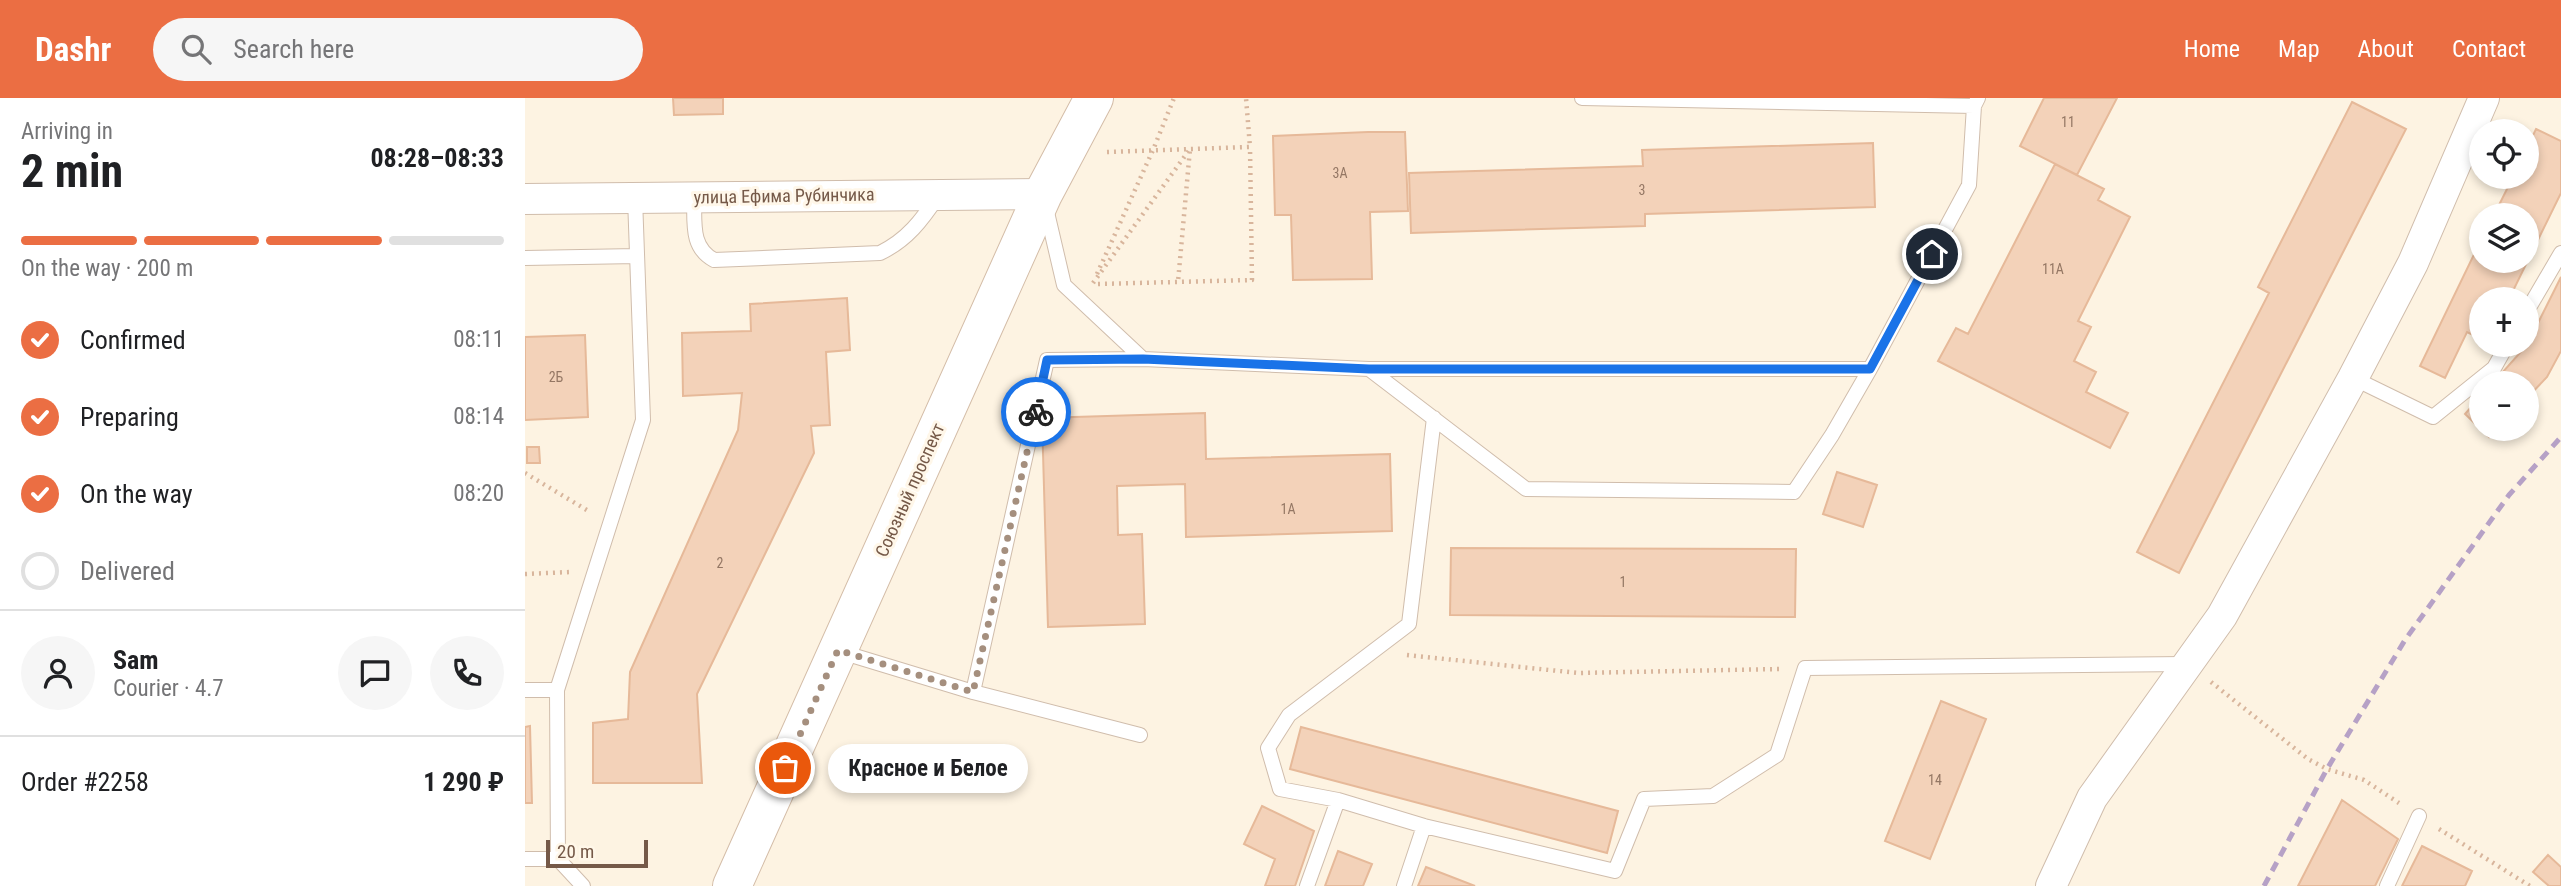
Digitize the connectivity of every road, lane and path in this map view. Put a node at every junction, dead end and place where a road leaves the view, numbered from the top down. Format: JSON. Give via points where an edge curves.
{"nodes":[{"id":1,"x":1094,"y":98,"type":"edge"},
{"id":2,"x":1174,"y":98,"type":"edge"},
{"id":3,"x":1246,"y":98,"type":"edge"},
{"id":4,"x":1582,"y":98,"type":"edge"},
{"id":5,"x":2484,"y":98,"type":"edge"},
{"id":6,"x":1976,"y":102,"type":"edge"},
{"id":7,"x":1250,"y":147,"type":"junction"},
{"id":8,"x":1190,"y":149,"type":"junction"},
{"id":9,"x":1153,"y":150,"type":"junction"},
{"id":10,"x":1064,"y":155,"type":"junction"},
{"id":11,"x":1043,"y":194,"type":"junction"},
{"id":12,"x":940,"y":195,"type":"junction"},
{"id":13,"x":694,"y":197,"type":"junction"},
{"id":14,"x":635,"y":198,"type":"junction"},
{"id":15,"x":525,"y":200,"type":"edge"},
{"id":16,"x":2561,"y":253,"type":"edge"},
{"id":17,"x":637,"y":256,"type":"junction"},
{"id":18,"x":525,"y":258,"type":"edge"},
{"id":19,"x":1178,"y":282,"type":"junction"},
{"id":20,"x":1093,"y":284,"type":"junction"},
{"id":21,"x":1064,"y":285,"type":"junction"},
{"id":22,"x":2539,"y":291,"type":"edge"},
{"id":23,"x":2500,"y":357,"type":"edge"},
{"id":24,"x":1143,"y":359,"type":"junction"},
{"id":25,"x":1369,"y":369,"type":"junction"},
{"id":26,"x":1870,"y":369,"type":"junction"},
{"id":27,"x":2353,"y":378,"type":"junction"},
{"id":28,"x":1434,"y":418,"type":"junction"},
{"id":29,"x":525,"y":474,"type":"edge"},
{"id":30,"x":610,"y":524,"type":"junction"},
{"id":31,"x":595,"y":572,"type":"junction"},
{"id":32,"x":525,"y":574,"type":"edge"},
{"id":33,"x":838,"y":650,"type":"junction"},
{"id":34,"x":1372,"y":651,"type":"junction"},
{"id":35,"x":2188,"y":664,"type":"junction"},
{"id":36,"x":1805,"y":668,"type":"junction"},
{"id":37,"x":525,"y":690,"type":"edge"},
{"id":38,"x":557,"y":690,"type":"junction"},
{"id":39,"x":973,"y":692,"type":"junction"},
{"id":40,"x":1140,"y":735,"type":"dead end"},
{"id":41,"x":1338,"y":800,"type":"junction"},
{"id":42,"x":2419,"y":816,"type":"junction"},
{"id":43,"x":1424,"y":826,"type":"junction"},
{"id":44,"x":525,"y":859,"type":"edge"},
{"id":45,"x":558,"y":859,"type":"junction"},
{"id":46,"x":583,"y":886,"type":"edge"},
{"id":47,"x":732,"y":886,"type":"edge"},
{"id":48,"x":1307,"y":886,"type":"edge"},
{"id":49,"x":1404,"y":886,"type":"edge"},
{"id":50,"x":2051,"y":886,"type":"edge"},
{"id":51,"x":2388,"y":886,"type":"edge"},
{"id":52,"x":2530,"y":886,"type":"edge"}],
"edges":[{"from":1,"to":10,"type":"street","name":"Союзный проспект"},
{"from":2,"to":9,"type":"path"},
{"from":3,"to":7,"type":"path"},
{"from":4,"to":6,"type":"lane"},
{"from":5,"to":27,"type":"street","via":[[2413,263]]},
{"from":6,"to":26,"type":"lane","via":[[1969,185]]},
{"from":7,"to":8,"type":"path"},
{"from":7,"to":19,"type":"path","via":[[1252,280]]},
{"from":8,"to":9,"type":"path"},
{"from":8,"to":19,"type":"path"},
{"from":8,"to":20,"type":"path"},
{"from":9,"to":10,"type":"path"},
{"from":9,"to":20,"type":"path"},
{"from":10,"to":11,"type":"street","name":"Союзный проспект"},
{"from":11,"to":12,"type":"street","name":"улица Ефима Рубинчика"},
{"from":11,"to":21,"type":"lane"},
{"from":11,"to":33,"type":"street","name":"Союзный проспект"},
{"from":12,"to":13,"type":"street","name":"улица Ефима Рубинчика"},
{"from":12,"to":13,"type":"lane","via":[[918,225],[880,253],[714,260],[702,254],[697,243]]},
{"from":13,"to":14,"type":"street","name":"улица Ефима Рубинчика"},
{"from":14,"to":15,"type":"street","name":"улица Ефима Рубинчика"},
{"from":14,"to":17,"type":"lane"},
{"from":16,"to":22,"type":"lane"},
{"from":17,"to":18,"type":"lane"},
{"from":17,"to":30,"type":"lane","via":[[643,421]]},
{"from":19,"to":20,"type":"path"},
{"from":20,"to":21,"type":"path"},
{"from":21,"to":24,"type":"lane"},
{"from":23,"to":27,"type":"lane","via":[[2494,368],[2433,417]]},
{"from":24,"to":25,"type":"lane"},
{"from":24,"to":39,"type":"lane","via":[[1047,360]]},
{"from":25,"to":26,"type":"lane"},
{"from":25,"to":28,"type":"lane"},
{"from":26,"to":28,"type":"lane","via":[[1794,492],[1526,489]]},
{"from":27,"to":35,"type":"street","via":[[2222,616]]},
{"from":28,"to":34,"type":"lane","via":[[1409,624]]},
{"from":29,"to":30,"type":"path"},
{"from":30,"to":31,"type":"lane"},
{"from":31,"to":32,"type":"path"},
{"from":31,"to":38,"type":"lane"},
{"from":33,"to":39,"type":"lane"},
{"from":33,"to":47,"type":"street","name":"Союзный проспект"},
{"from":34,"to":36,"type":"path","via":[[1577,673]]},
{"from":34,"to":41,"type":"lane","via":[[1289,715],[1268,748],[1280,789]]},
{"from":35,"to":36,"type":"lane"},
{"from":35,"to":42,"type":"path","via":[[2308,759],[2364,780]]},
{"from":35,"to":50,"type":"street","via":[[2092,798]]},
{"from":36,"to":43,"type":"lane","via":[[1777,755],[1713,796],[1644,799],[1615,871]]},
{"from":37,"to":38,"type":"lane"},
{"from":38,"to":45,"type":"lane"},
{"from":39,"to":40,"type":"lane"},
{"from":41,"to":43,"type":"lane"},
{"from":41,"to":48,"type":"lane"},
{"from":42,"to":51,"type":"lane"},
{"from":42,"to":52,"type":"path"},
{"from":43,"to":49,"type":"lane"},
{"from":44,"to":45,"type":"lane"},
{"from":45,"to":46,"type":"lane"}]}
